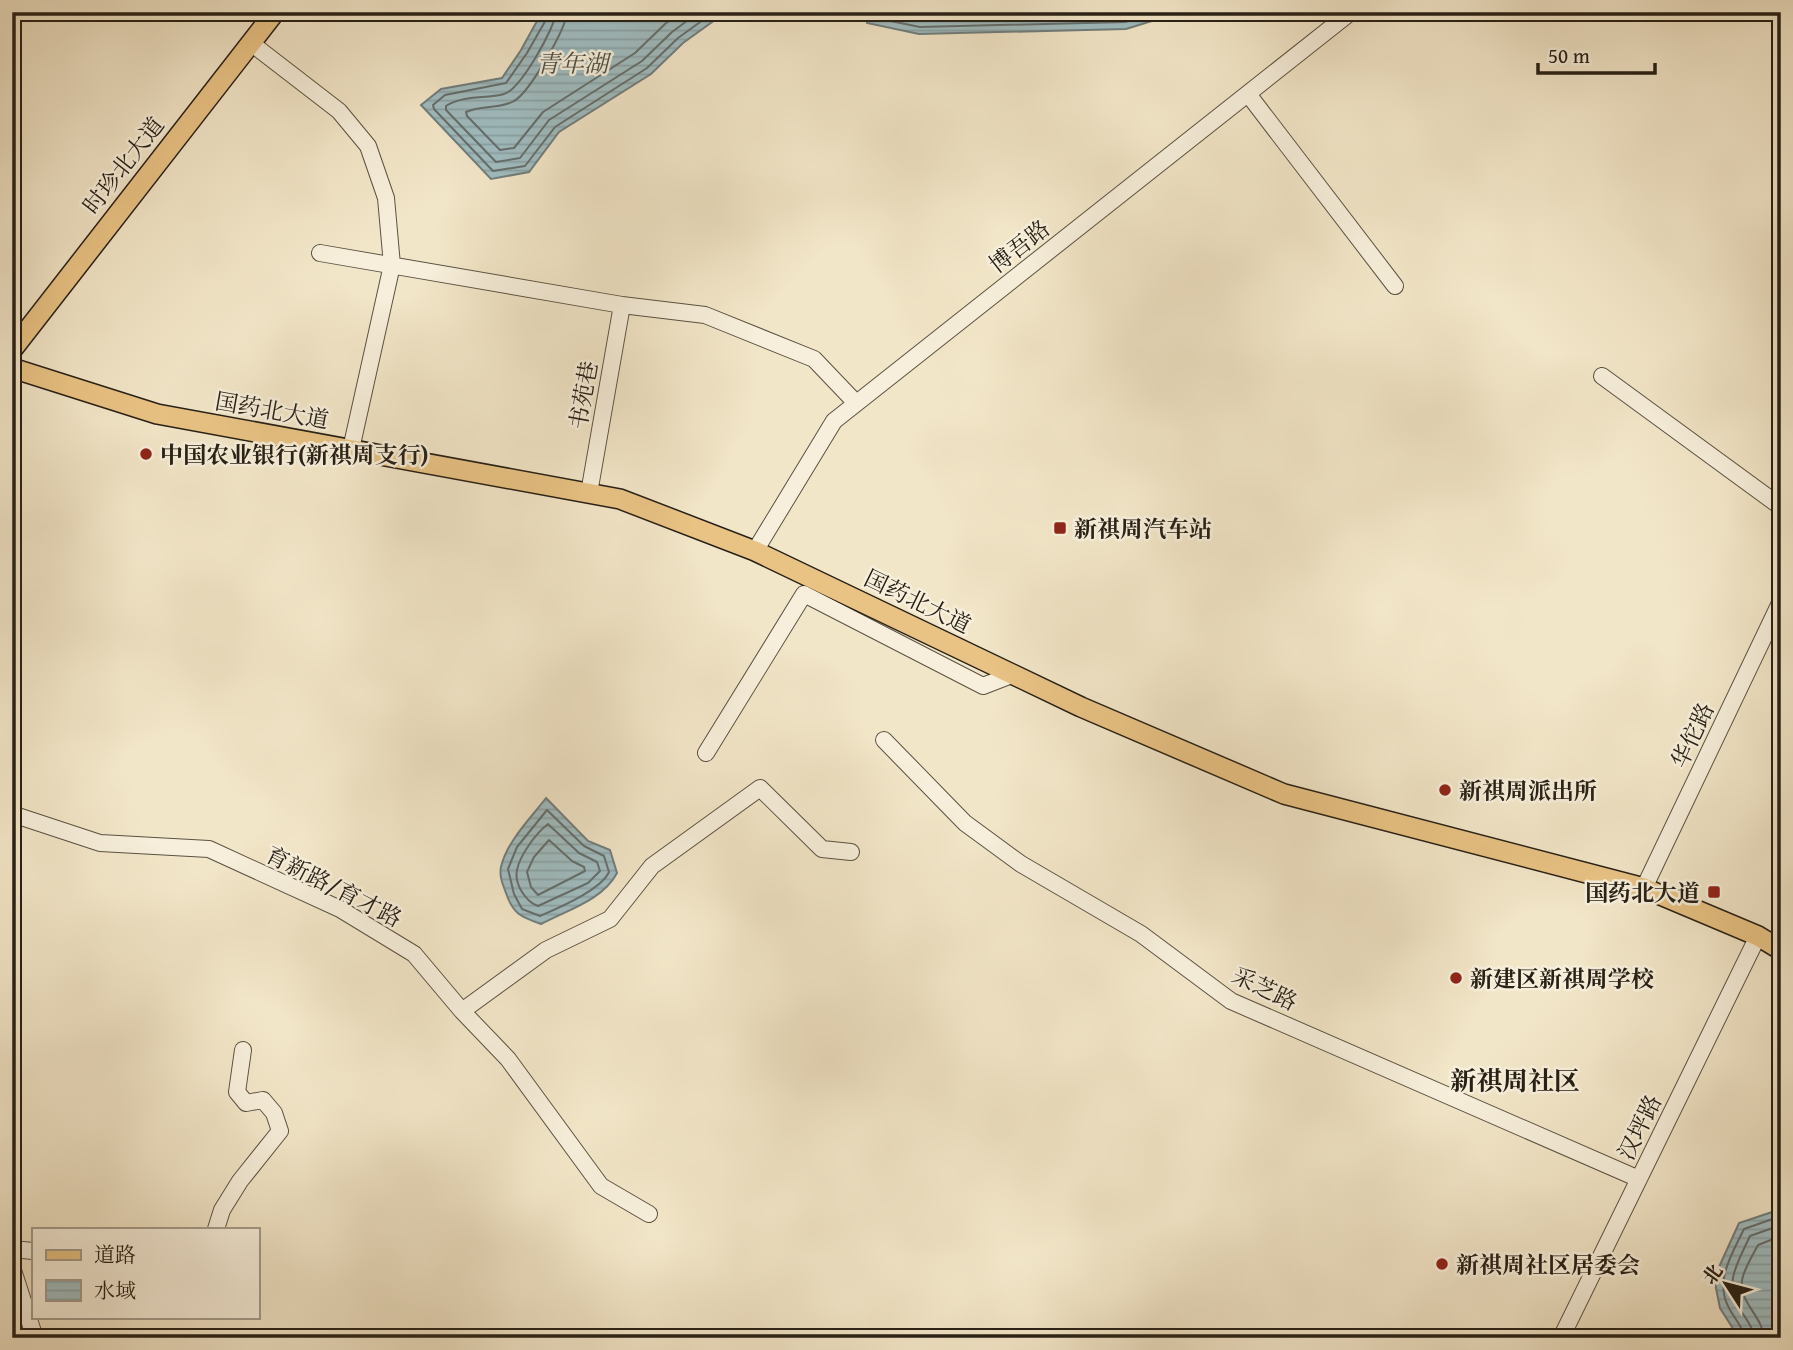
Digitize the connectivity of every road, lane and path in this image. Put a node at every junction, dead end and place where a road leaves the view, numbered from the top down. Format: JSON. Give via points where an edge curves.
{"nodes":[{"id":1,"x":275,"y":12,"type":"edge"},
{"id":2,"x":1351,"y":12,"type":"edge"},
{"id":3,"x":251,"y":43,"type":"junction"},
{"id":4,"x":1248,"y":94,"type":"junction"},
{"id":5,"x":320,"y":253,"type":"dead end"},
{"id":6,"x":392,"y":265,"type":"junction"},
{"id":7,"x":1395,"y":286,"type":"dead end"},
{"id":8,"x":622,"y":305,"type":"junction"},
{"id":9,"x":12,"y":350,"type":"edge"},
{"id":10,"x":12,"y":368,"type":"edge"},
{"id":11,"x":1602,"y":376,"type":"dead end"},
{"id":12,"x":856,"y":403,"type":"junction"},
{"id":13,"x":351,"y":449,"type":"junction"},
{"id":14,"x":589,"y":493,"type":"junction"},
{"id":15,"x":1781,"y":507,"type":"edge"},
{"id":16,"x":755,"y":551,"type":"junction"},
{"id":17,"x":1781,"y":601,"type":"edge"},
{"id":18,"x":1014,"y":674,"type":"junction"},
{"id":19,"x":884,"y":740,"type":"dead end"},
{"id":20,"x":706,"y":753,"type":"dead end"},
{"id":21,"x":12,"y":814,"type":"edge"},
{"id":22,"x":851,"y":852,"type":"dead end"},
{"id":23,"x":1644,"y":888,"type":"junction"},
{"id":24,"x":1758,"y":936,"type":"junction"},
{"id":25,"x":1781,"y":950,"type":"edge"},
{"id":26,"x":462,"y":1012,"type":"junction"},
{"id":27,"x":243,"y":1051,"type":"dead end"},
{"id":28,"x":1639,"y":1179,"type":"junction"},
{"id":29,"x":649,"y":1214,"type":"dead end"},
{"id":30,"x":216,"y":1228,"type":"edge"},
{"id":31,"x":12,"y":1249,"type":"edge"},
{"id":32,"x":32,"y":1251,"type":"edge"},
{"id":33,"x":12,"y":1267,"type":"edge"},
{"id":34,"x":35,"y":1338,"type":"edge"},
{"id":35,"x":1561,"y":1338,"type":"edge"}],
"edges":[{"from":1,"to":3,"type":"main road","name":"时珍北大道"},
{"from":2,"to":4,"type":"street","name":"博吾路"},
{"from":3,"to":6,"type":"street","via":[[339,111],[368,146],[386,198]]},
{"from":3,"to":9,"type":"main road","name":"时珍北大道"},
{"from":4,"to":7,"type":"street"},
{"from":4,"to":12,"type":"street","name":"博吾路"},
{"from":5,"to":6,"type":"street"},
{"from":6,"to":8,"type":"street"},
{"from":6,"to":13,"type":"street"},
{"from":8,"to":12,"type":"street","via":[[705,315],[814,359]]},
{"from":8,"to":14,"type":"street","name":"书苑巷"},
{"from":10,"to":13,"type":"main road","name":"国药北大道","via":[[157,414]]},
{"from":11,"to":15,"type":"street"},
{"from":12,"to":16,"type":"street","name":"博吾路","via":[[834,421]]},
{"from":13,"to":14,"type":"main road","name":"国药北大道"},
{"from":14,"to":16,"type":"main road","name":"国药北大道","via":[[620,499]]},
{"from":16,"to":18,"type":"main road","name":"国药北大道"},
{"from":17,"to":23,"type":"street","name":"华佗路"},
{"from":18,"to":20,"type":"street","via":[[983,686],[804,594]]},
{"from":18,"to":23,"type":"main road","name":"国药北大道","via":[[1284,794]]},
{"from":19,"to":28,"type":"street","name":"采芝路","via":[[965,824],[1021,864],[1141,934],[1230,1001]]},
{"from":21,"to":26,"type":"street","name":"育新路/育才路","via":[[100,843],[209,849],[340,909],[414,954]]},
{"from":22,"to":26,"type":"street","via":[[822,849],[760,788],[652,866],[610,919],[547,950]]},
{"from":23,"to":24,"type":"main road","name":"国药北大道"},
{"from":24,"to":25,"type":"main road","name":"国药北大道"},
{"from":24,"to":28,"type":"street","name":"汉坪路"},
{"from":26,"to":29,"type":"street","name":"育新路/育才路","via":[[508,1059],[601,1186]]},
{"from":27,"to":30,"type":"street","via":[[237,1092],[246,1103],[263,1100],[281,1131],[240,1181]]},
{"from":28,"to":35,"type":"street","name":"汉坪路"},
{"from":31,"to":32,"type":"street"},
{"from":33,"to":34,"type":"street"}]}
